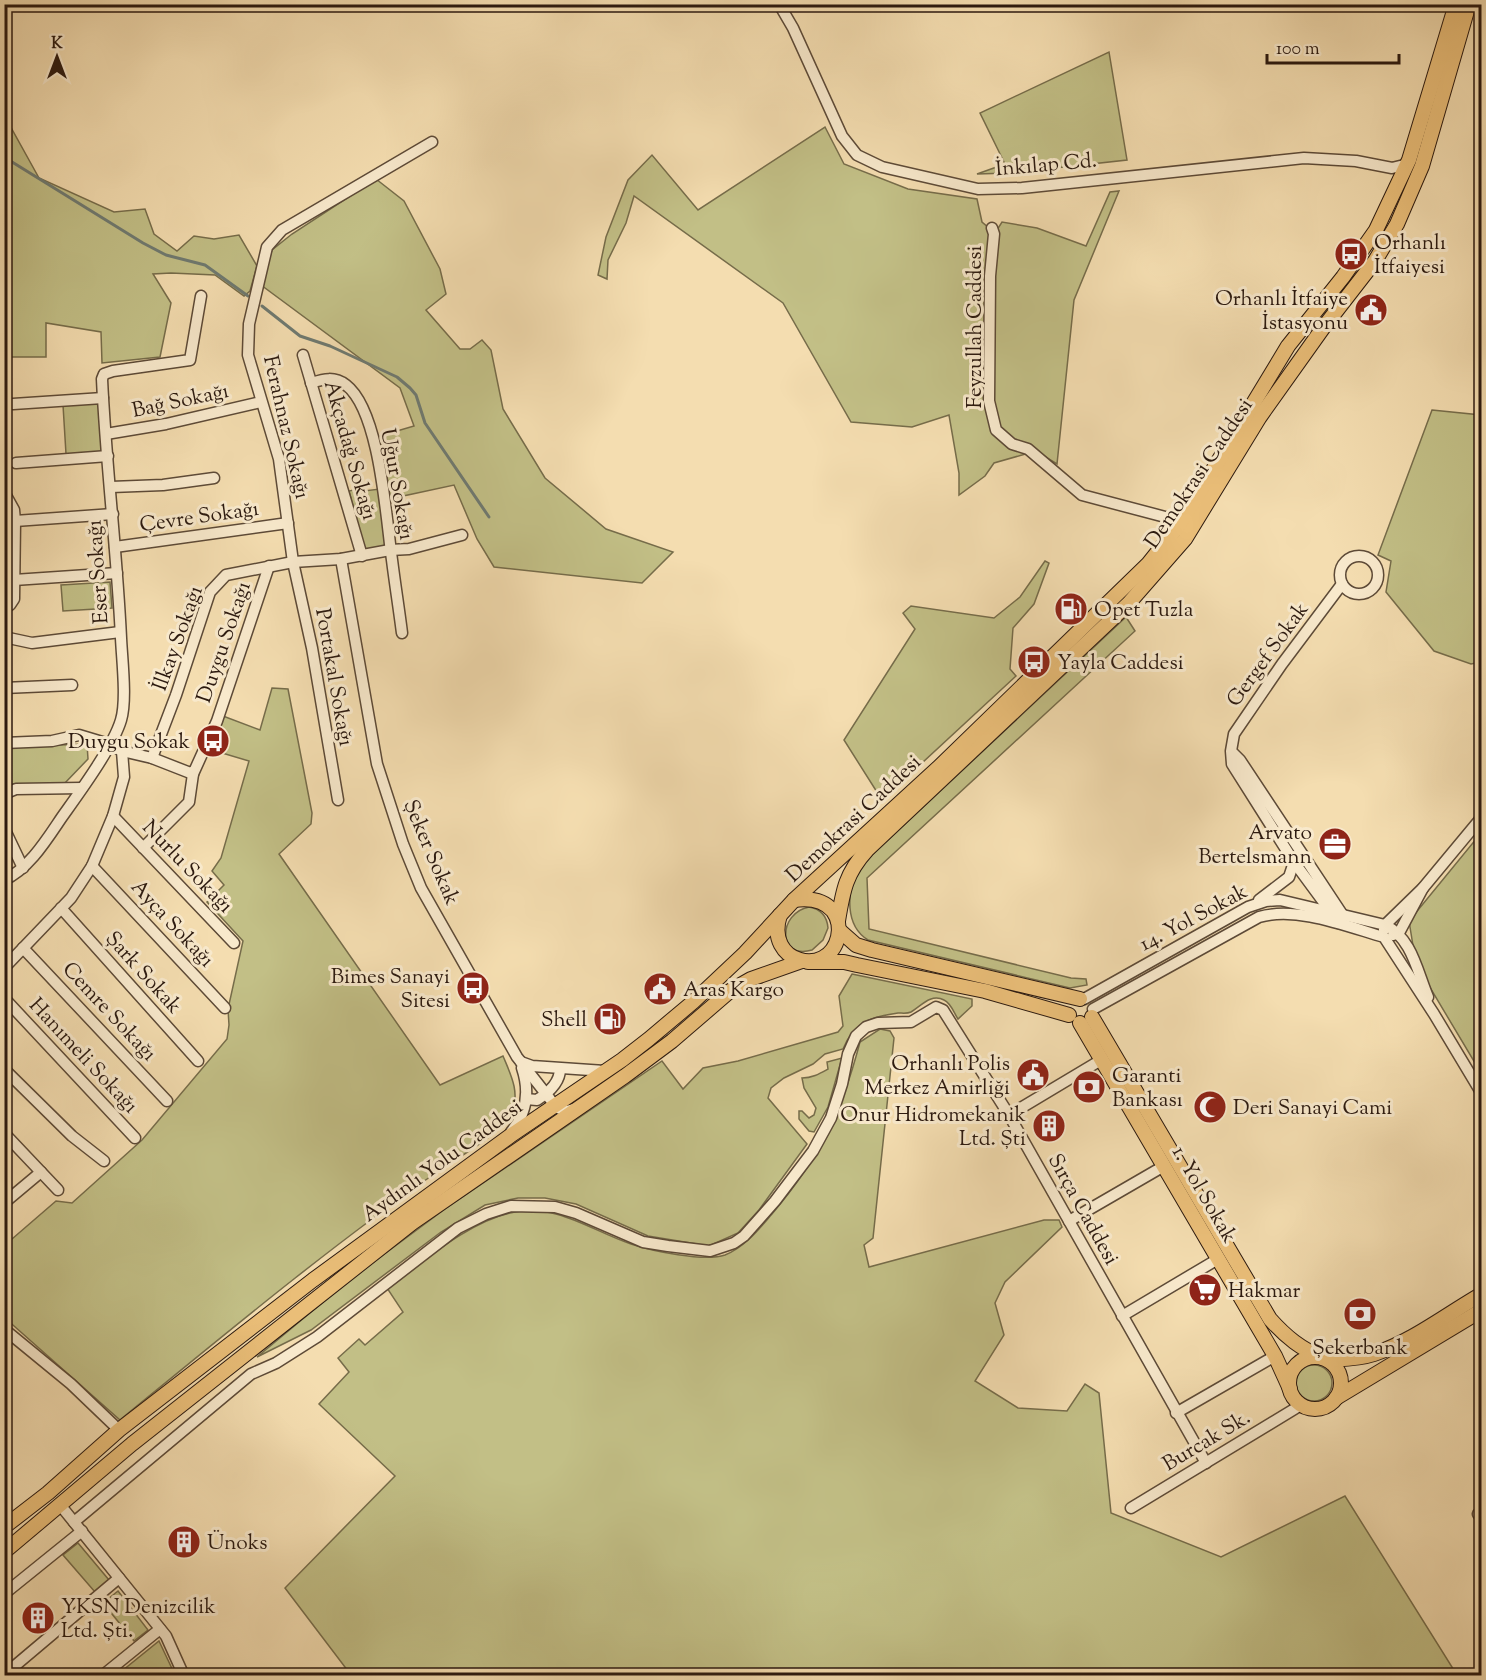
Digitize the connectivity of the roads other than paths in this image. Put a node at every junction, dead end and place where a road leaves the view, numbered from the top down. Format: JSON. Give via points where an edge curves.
{"nodes":[{"id":1,"x":779,"y":4,"type":"edge"},
{"id":2,"x":1456,"y":4,"type":"edge"},
{"id":3,"x":1469,"y":4,"type":"edge"},
{"id":4,"x":432,"y":142,"type":"dead end"},
{"id":5,"x":1410,"y":160,"type":"junction"},
{"id":6,"x":1381,"y":165,"type":"junction"},
{"id":7,"x":1395,"y":191,"type":"junction"},
{"id":8,"x":1409,"y":200,"type":"junction"},
{"id":9,"x":992,"y":228,"type":"dead end"},
{"id":10,"x":201,"y":296,"type":"dead end"},
{"id":11,"x":1338,"y":308,"type":"junction"},
{"id":12,"x":1315,"y":310,"type":"junction"},
{"id":13,"x":303,"y":355,"type":"dead end"},
{"id":14,"x":311,"y":383,"type":"junction"},
{"id":15,"x":103,"y":398,"type":"junction"},
{"id":16,"x":261,"y":402,"type":"junction"},
{"id":17,"x":13,"y":404,"type":"dead end"},
{"id":18,"x":106,"y":434,"type":"junction"},
{"id":19,"x":108,"y":456,"type":"junction"},
{"id":20,"x":16,"y":463,"type":"dead end"},
{"id":21,"x":214,"y":478,"type":"dead end"},
{"id":22,"x":111,"y":487,"type":"junction"},
{"id":23,"x":4,"y":492,"type":"edge"},
{"id":24,"x":113,"y":514,"type":"junction"},
{"id":25,"x":15,"y":521,"type":"junction"},
{"id":26,"x":288,"y":523,"type":"junction"},
{"id":27,"x":1176,"y":529,"type":"junction"},
{"id":28,"x":462,"y":535,"type":"dead end"},
{"id":29,"x":115,"y":547,"type":"junction"},
{"id":30,"x":390,"y":550,"type":"junction"},
{"id":31,"x":362,"y":556,"type":"junction"},
{"id":32,"x":341,"y":559,"type":"junction"},
{"id":33,"x":293,"y":562,"type":"junction"},
{"id":34,"x":269,"y":566,"type":"junction"},
{"id":35,"x":117,"y":573,"type":"junction"},
{"id":36,"x":14,"y":580,"type":"junction"},
{"id":37,"x":1342,"y":584,"type":"dead end"},
{"id":38,"x":4,"y":607,"type":"edge"},
{"id":39,"x":120,"y":632,"type":"junction"},
{"id":40,"x":402,"y":633,"type":"dead end"},
{"id":41,"x":4,"y":637,"type":"edge"},
{"id":42,"x":72,"y":684,"type":"dead end"},
{"id":43,"x":4,"y":688,"type":"edge"},
{"id":44,"x":4,"y":743,"type":"edge"},
{"id":45,"x":110,"y":744,"type":"junction"},
{"id":46,"x":122,"y":751,"type":"junction"},
{"id":47,"x":1231,"y":751,"type":"junction"},
{"id":48,"x":152,"y":758,"type":"junction"},
{"id":49,"x":193,"y":774,"type":"junction"},
{"id":50,"x":82,"y":788,"type":"junction"},
{"id":51,"x":4,"y":794,"type":"edge"},
{"id":52,"x":338,"y":800,"type":"dead end"},
{"id":53,"x":113,"y":816,"type":"junction"},
{"id":54,"x":1482,"y":817,"type":"edge"},
{"id":55,"x":4,"y":828,"type":"edge"},
{"id":56,"x":144,"y":848,"type":"junction"},
{"id":57,"x":1294,"y":862,"type":"junction"},
{"id":58,"x":92,"y":866,"type":"junction"},
{"id":59,"x":23,"y":868,"type":"junction"},
{"id":60,"x":4,"y":880,"type":"edge"},
{"id":61,"x":1423,"y":888,"type":"junction"},
{"id":62,"x":794,"y":900,"type":"junction"},
{"id":63,"x":1248,"y":907,"type":"junction"},
{"id":64,"x":61,"y":908,"type":"junction"},
{"id":65,"x":1328,"y":910,"type":"junction"},
{"id":66,"x":780,"y":915,"type":"junction"},
{"id":67,"x":1340,"y":919,"type":"junction"},
{"id":68,"x":839,"y":925,"type":"junction"},
{"id":69,"x":1384,"y":931,"type":"junction"},
{"id":70,"x":1399,"y":933,"type":"junction"},
{"id":71,"x":234,"y":943,"type":"dead end"},
{"id":72,"x":23,"y":948,"type":"junction"},
{"id":73,"x":805,"y":961,"type":"junction"},
{"id":74,"x":4,"y":968,"type":"edge"},
{"id":75,"x":989,"y":977,"type":"junction"},
{"id":76,"x":985,"y":992,"type":"junction"},
{"id":77,"x":4,"y":998,"type":"edge"},
{"id":78,"x":225,"y":1008,"type":"dead end"},
{"id":79,"x":1083,"y":1010,"type":"junction"},
{"id":80,"x":1434,"y":1014,"type":"junction"},
{"id":81,"x":517,"y":1057,"type":"junction"},
{"id":82,"x":1101,"y":1060,"type":"junction"},
{"id":83,"x":198,"y":1061,"type":"dead end"},
{"id":84,"x":557,"y":1068,"type":"junction"},
{"id":85,"x":4,"y":1069,"type":"edge"},
{"id":86,"x":605,"y":1071,"type":"junction"},
{"id":87,"x":1482,"y":1094,"type":"edge"},
{"id":88,"x":167,"y":1101,"type":"dead end"},
{"id":89,"x":542,"y":1102,"type":"junction"},
{"id":90,"x":577,"y":1108,"type":"junction"},
{"id":91,"x":1009,"y":1115,"type":"junction"},
{"id":92,"x":554,"y":1124,"type":"junction"},
{"id":93,"x":5,"y":1135,"type":"edge"},
{"id":94,"x":135,"y":1138,"type":"dead end"},
{"id":95,"x":504,"y":1140,"type":"junction"},
{"id":96,"x":104,"y":1161,"type":"dead end"},
{"id":97,"x":1164,"y":1166,"type":"junction"},
{"id":98,"x":41,"y":1172,"type":"junction"},
{"id":99,"x":58,"y":1190,"type":"dead end"},
{"id":100,"x":4,"y":1203,"type":"edge"},
{"id":101,"x":1069,"y":1221,"type":"junction"},
{"id":102,"x":1218,"y":1259,"type":"junction"},
{"id":103,"x":1482,"y":1294,"type":"edge"},
{"id":104,"x":1482,"y":1310,"type":"edge"},
{"id":105,"x":1122,"y":1316,"type":"junction"},
{"id":106,"x":4,"y":1329,"type":"edge"},
{"id":107,"x":1275,"y":1356,"type":"junction"},
{"id":108,"x":1325,"y":1359,"type":"junction"},
{"id":109,"x":1290,"y":1389,"type":"junction"},
{"id":110,"x":1336,"y":1398,"type":"junction"},
{"id":111,"x":1301,"y":1405,"type":"junction"},
{"id":112,"x":1176,"y":1413,"type":"junction"},
{"id":113,"x":119,"y":1430,"type":"junction"},
{"id":114,"x":132,"y":1444,"type":"junction"},
{"id":115,"x":1206,"y":1463,"type":"junction"},
{"id":116,"x":61,"y":1506,"type":"junction"},
{"id":117,"x":1131,"y":1508,"type":"dead end"},
{"id":118,"x":74,"y":1522,"type":"junction"},
{"id":119,"x":4,"y":1527,"type":"edge"},
{"id":120,"x":82,"y":1531,"type":"junction"},
{"id":121,"x":4,"y":1552,"type":"edge"},
{"id":122,"x":119,"y":1578,"type":"junction"},
{"id":123,"x":4,"y":1594,"type":"edge"},
{"id":124,"x":160,"y":1629,"type":"junction"},
{"id":125,"x":4,"y":1675,"type":"edge"},
{"id":126,"x":102,"y":1676,"type":"edge"},
{"id":127,"x":184,"y":1676,"type":"edge"}],
"edges":[{"from":1,"to":6,"type":"street","name":"İnkılap Cd.","via":[[842,136],[857,155],[882,167],[978,189],[1022,188],[1304,158]]},
{"from":2,"to":5,"type":"main road","name":"Demokrasi Caddesi"},
{"from":3,"to":8,"type":"main road","name":"Demokrasi Caddesi"},
{"from":4,"to":16,"type":"street","name":"Ferahnaz Sokağı","via":[[282,231],[267,247],[249,324],[248,356]]},
{"from":5,"to":6,"type":"street","name":"İnkılap Cd.","via":[[1398,167]]},
{"from":5,"to":7,"type":"main road","name":"Demokrasi Caddesi"},
{"from":5,"to":8,"type":"main road","via":[[1405,185]]},
{"from":6,"to":7,"type":"street","via":[[1394,173]]},
{"from":7,"to":12,"type":"main road","name":"Demokrasi Caddesi","via":[[1364,248]]},
{"from":8,"to":11,"type":"main road","name":"Demokrasi Caddesi","via":[[1379,254]]},
{"from":9,"to":27,"type":"street","name":"Feyzullah Caddesi","via":[[989,401],[996,430],[1012,444],[1029,449],[1082,495],[1169,518]]},
{"from":10,"to":15,"type":"street","name":"Eser Sokağı","via":[[190,360],[104,374]]},
{"from":11,"to":12,"type":"main road"},
{"from":11,"to":68,"type":"main road","name":"Demokrasi Caddesi","via":[[1259,418],[1178,547],[1129,603],[854,865],[846,880]]},
{"from":12,"to":27,"type":"main road","name":"Demokrasi Caddesi","via":[[1288,346]]},
{"from":13,"to":14,"type":"street","name":"Akçadağ Sokağı"},
{"from":14,"to":30,"type":"street","name":"Uğur Sokağı","via":[[330,378],[357,397],[380,468]]},
{"from":14,"to":31,"type":"street","name":"Akçadağ Sokağı"},
{"from":15,"to":17,"type":"street"},
{"from":15,"to":18,"type":"street","name":"Eser Sokağı"},
{"from":16,"to":18,"type":"street","name":"Bağ Sokağı"},
{"from":16,"to":26,"type":"street","name":"Ferahnaz Sokağı","via":[[279,459]]},
{"from":18,"to":19,"type":"street","name":"Eser Sokağı"},
{"from":19,"to":20,"type":"street"},
{"from":19,"to":22,"type":"street","name":"Eser Sokağı"},
{"from":21,"to":22,"type":"street"},
{"from":22,"to":24,"type":"street","name":"Eser Sokağı"},
{"from":23,"to":25,"type":"street"},
{"from":24,"to":25,"type":"street"},
{"from":24,"to":29,"type":"street","name":"Eser Sokağı"},
{"from":25,"to":36,"type":"street"},
{"from":26,"to":29,"type":"street","name":"Çevre Sokağı"},
{"from":26,"to":33,"type":"street","name":"Ferahnaz Sokağı"},
{"from":27,"to":62,"type":"main road","name":"Demokrasi Caddesi","via":[[1115,598]]},
{"from":28,"to":30,"type":"street","name":"Duygu Sokağı"},
{"from":29,"to":35,"type":"street","name":"Eser Sokağı"},
{"from":30,"to":31,"type":"street","name":"Duygu Sokağı"},
{"from":30,"to":40,"type":"street","name":"Uğur Sokağı"},
{"from":31,"to":32,"type":"street","name":"Duygu Sokağı"},
{"from":32,"to":33,"type":"street","name":"Duygu Sokağı"},
{"from":32,"to":81,"type":"street","name":"Şeker Sokak","via":[[377,764],[403,844],[421,888]]},
{"from":33,"to":34,"type":"street","name":"Duygu Sokağı"},
{"from":33,"to":52,"type":"street","name":"Portakal Sokağı"},
{"from":34,"to":48,"type":"street","name":"İlkay Sokağı","via":[[226,575],[210,592]]},
{"from":34,"to":49,"type":"street","name":"Duygu Sokağı","via":[[217,721]]},
{"from":35,"to":36,"type":"street"},
{"from":35,"to":39,"type":"street","name":"Eser Sokağı"},
{"from":36,"to":38,"type":"street","via":[[14,599]]},
{"from":37,"to":47,"type":"street","name":"Gergef Sokak","via":[[1234,734]]},
{"from":39,"to":41,"type":"street","via":[[32,643]]},
{"from":39,"to":45,"type":"street","name":"Eser Sokağı","via":[[122,712]]},
{"from":42,"to":43,"type":"street"},
{"from":44,"to":45,"type":"street","via":[[52,741],[79,735]]},
{"from":45,"to":46,"type":"street"},
{"from":45,"to":50,"type":"street","name":"Eser Sokağı"},
{"from":46,"to":48,"type":"street"},
{"from":46,"to":53,"type":"street","via":[[124,777]]},
{"from":47,"to":57,"type":"street","via":[[1232,764]]},
{"from":47,"to":67,"type":"street"},
{"from":48,"to":49,"type":"street"},
{"from":49,"to":56,"type":"street","name":"Duygu Sokağı","via":[[189,802]]},
{"from":50,"to":51,"type":"street","via":[[16,789]]},
{"from":50,"to":59,"type":"street","name":"Eser Sokağı"},
{"from":53,"to":56,"type":"street","name":"Nurlu Sokağı"},
{"from":53,"to":58,"type":"street"},
{"from":54,"to":61,"type":"street"},
{"from":55,"to":59,"type":"street"},
{"from":56,"to":71,"type":"street","name":"Nurlu Sokağı"},
{"from":57,"to":63,"type":"street","via":[[1284,883]]},
{"from":57,"to":65,"type":"street"},
{"from":58,"to":64,"type":"street"},
{"from":58,"to":78,"type":"street","name":"Ayça Sokağı"},
{"from":59,"to":60,"type":"street","name":"Eser Sokağı"},
{"from":61,"to":69,"type":"street"},
{"from":61,"to":70,"type":"street"},
{"from":62,"to":66,"type":"main road"},
{"from":62,"to":68,"type":"main road","via":[[815,899],[825,904]]},
{"from":63,"to":65,"type":"street","name":"14. Yol Sokak","via":[[1280,900]]},
{"from":63,"to":79,"type":"street","name":"14. Yol Sokak"},
{"from":64,"to":72,"type":"street"},
{"from":64,"to":83,"type":"street","name":"Şark Sokak"},
{"from":65,"to":67,"type":"street"},
{"from":66,"to":73,"type":"main road","via":[[776,925],[781,946],[788,955]]},
{"from":66,"to":86,"type":"main road","name":"Aydınlı Yolu Caddesi","via":[[693,1002]]},
{"from":67,"to":69,"type":"street","name":"14. Yol Sokak"},
{"from":67,"to":79,"type":"street","name":"14. Yol Sokak","via":[[1281,913],[1259,917]]},
{"from":68,"to":73,"type":"main road","via":[[827,955]]},
{"from":68,"to":75,"type":"main road","via":[[856,945]]},
{"from":69,"to":70,"type":"street","name":"14. Yol Sokak"},
{"from":69,"to":80,"type":"street"},
{"from":70,"to":80,"type":"street","via":[[1410,948]]},
{"from":72,"to":74,"type":"street"},
{"from":72,"to":88,"type":"street","name":"Cemre Sokağı"},
{"from":73,"to":76,"type":"main road","via":[[844,962]]},
{"from":73,"to":90,"type":"main road","name":"Aydınlı Yolu Caddesi","via":[[751,979],[730,991],[672,1041]]},
{"from":75,"to":76,"type":"main road"},
{"from":75,"to":79,"type":"main road"},
{"from":76,"to":79,"type":"main road"},
{"from":77,"to":94,"type":"street","name":"Hanımeli Sokağı"},
{"from":79,"to":82,"type":"main road","name":"1. Yol Sokak"},
{"from":79,"to":108,"type":"main road","name":"1. Yol Sokak","via":[[1270,1319],[1295,1344]]},
{"from":80,"to":87,"type":"street"},
{"from":81,"to":84,"type":"street","via":[[532,1066]]},
{"from":81,"to":89,"type":"street","name":"Şeker Sokak"},
{"from":81,"to":89,"type":"street"},
{"from":82,"to":91,"type":"street"},
{"from":82,"to":97,"type":"main road","name":"1. Yol Sokak"},
{"from":84,"to":86,"type":"street"},
{"from":84,"to":89,"type":"street","via":[[542,1077]]},
{"from":85,"to":96,"type":"street","via":[[72,1136]]},
{"from":86,"to":89,"type":"main road","name":"Aydınlı Yolu Caddesi"},
{"from":89,"to":90,"type":"street","via":[[567,1111]]},
{"from":89,"to":92,"type":"street","name":"Şeker Sokak"},
{"from":89,"to":95,"type":"main road","name":"Aydınlı Yolu Caddesi"},
{"from":89,"to":95,"type":"street","via":[[523,1114]]},
{"from":90,"to":92,"type":"main road","name":"Aydınlı Yolu Caddesi"},
{"from":91,"to":101,"type":"street","name":"Sırça Caddesi"},
{"from":91,"to":118,"type":"street","name":"Sırça Caddesi","via":[[943,1010],[936,1006],[911,1022],[878,1023],[866,1028],[856,1036],[848,1054],[831,1118],[813,1151],[775,1201],[734,1244],[710,1251],[643,1242],[555,1207],[511,1206],[486,1214],[458,1228],[317,1337],[251,1374]]},
{"from":92,"to":114,"type":"main road","name":"Aydınlı Yolu Caddesi","via":[[412,1223]]},
{"from":93,"to":98,"type":"street"},
{"from":95,"to":113,"type":"main road","name":"Aydınlı Yolu Caddesi","via":[[313,1280]]},
{"from":97,"to":101,"type":"street"},
{"from":97,"to":102,"type":"main road","name":"1. Yol Sokak"},
{"from":98,"to":99,"type":"street"},
{"from":98,"to":100,"type":"street"},
{"from":101,"to":105,"type":"street","name":"Sırça Caddesi"},
{"from":102,"to":105,"type":"street"},
{"from":102,"to":107,"type":"main road","name":"1. Yol Sokak"},
{"from":103,"to":108,"type":"main road","via":[[1373,1354]]},
{"from":104,"to":110,"type":"main road"},
{"from":105,"to":112,"type":"street","name":"Sırça Caddesi"},
{"from":106,"to":113,"type":"street"},
{"from":107,"to":109,"type":"main road","name":"1. Yol Sokak"},
{"from":107,"to":112,"type":"street"},
{"from":108,"to":109,"type":"main road","via":[[1310,1358],[1296,1366],[1289,1380]]},
{"from":108,"to":110,"type":"main road","via":[[1339,1373],[1341,1382]]},
{"from":109,"to":111,"type":"main road","name":"1. Yol Sokak"},
{"from":110,"to":111,"type":"main road","via":[[1324,1407]]},
{"from":111,"to":115,"type":"street","name":"Burcak Sk."},
{"from":112,"to":115,"type":"street","name":"Sırça Caddesi"},
{"from":113,"to":114,"type":"main road"},
{"from":113,"to":119,"type":"main road","name":"Aydınlı Yolu Caddesi"},
{"from":114,"to":116,"type":"main road","name":"Aydınlı Yolu Caddesi"},
{"from":115,"to":117,"type":"street","name":"Burcak Sk."},
{"from":116,"to":118,"type":"street"},
{"from":116,"to":121,"type":"main road","name":"Aydınlı Yolu Caddesi"},
{"from":118,"to":120,"type":"street"},
{"from":120,"to":122,"type":"street"},
{"from":120,"to":123,"type":"street"},
{"from":122,"to":124,"type":"street"},
{"from":122,"to":125,"type":"street"},
{"from":124,"to":126,"type":"street"},
{"from":124,"to":127,"type":"street"}]}
